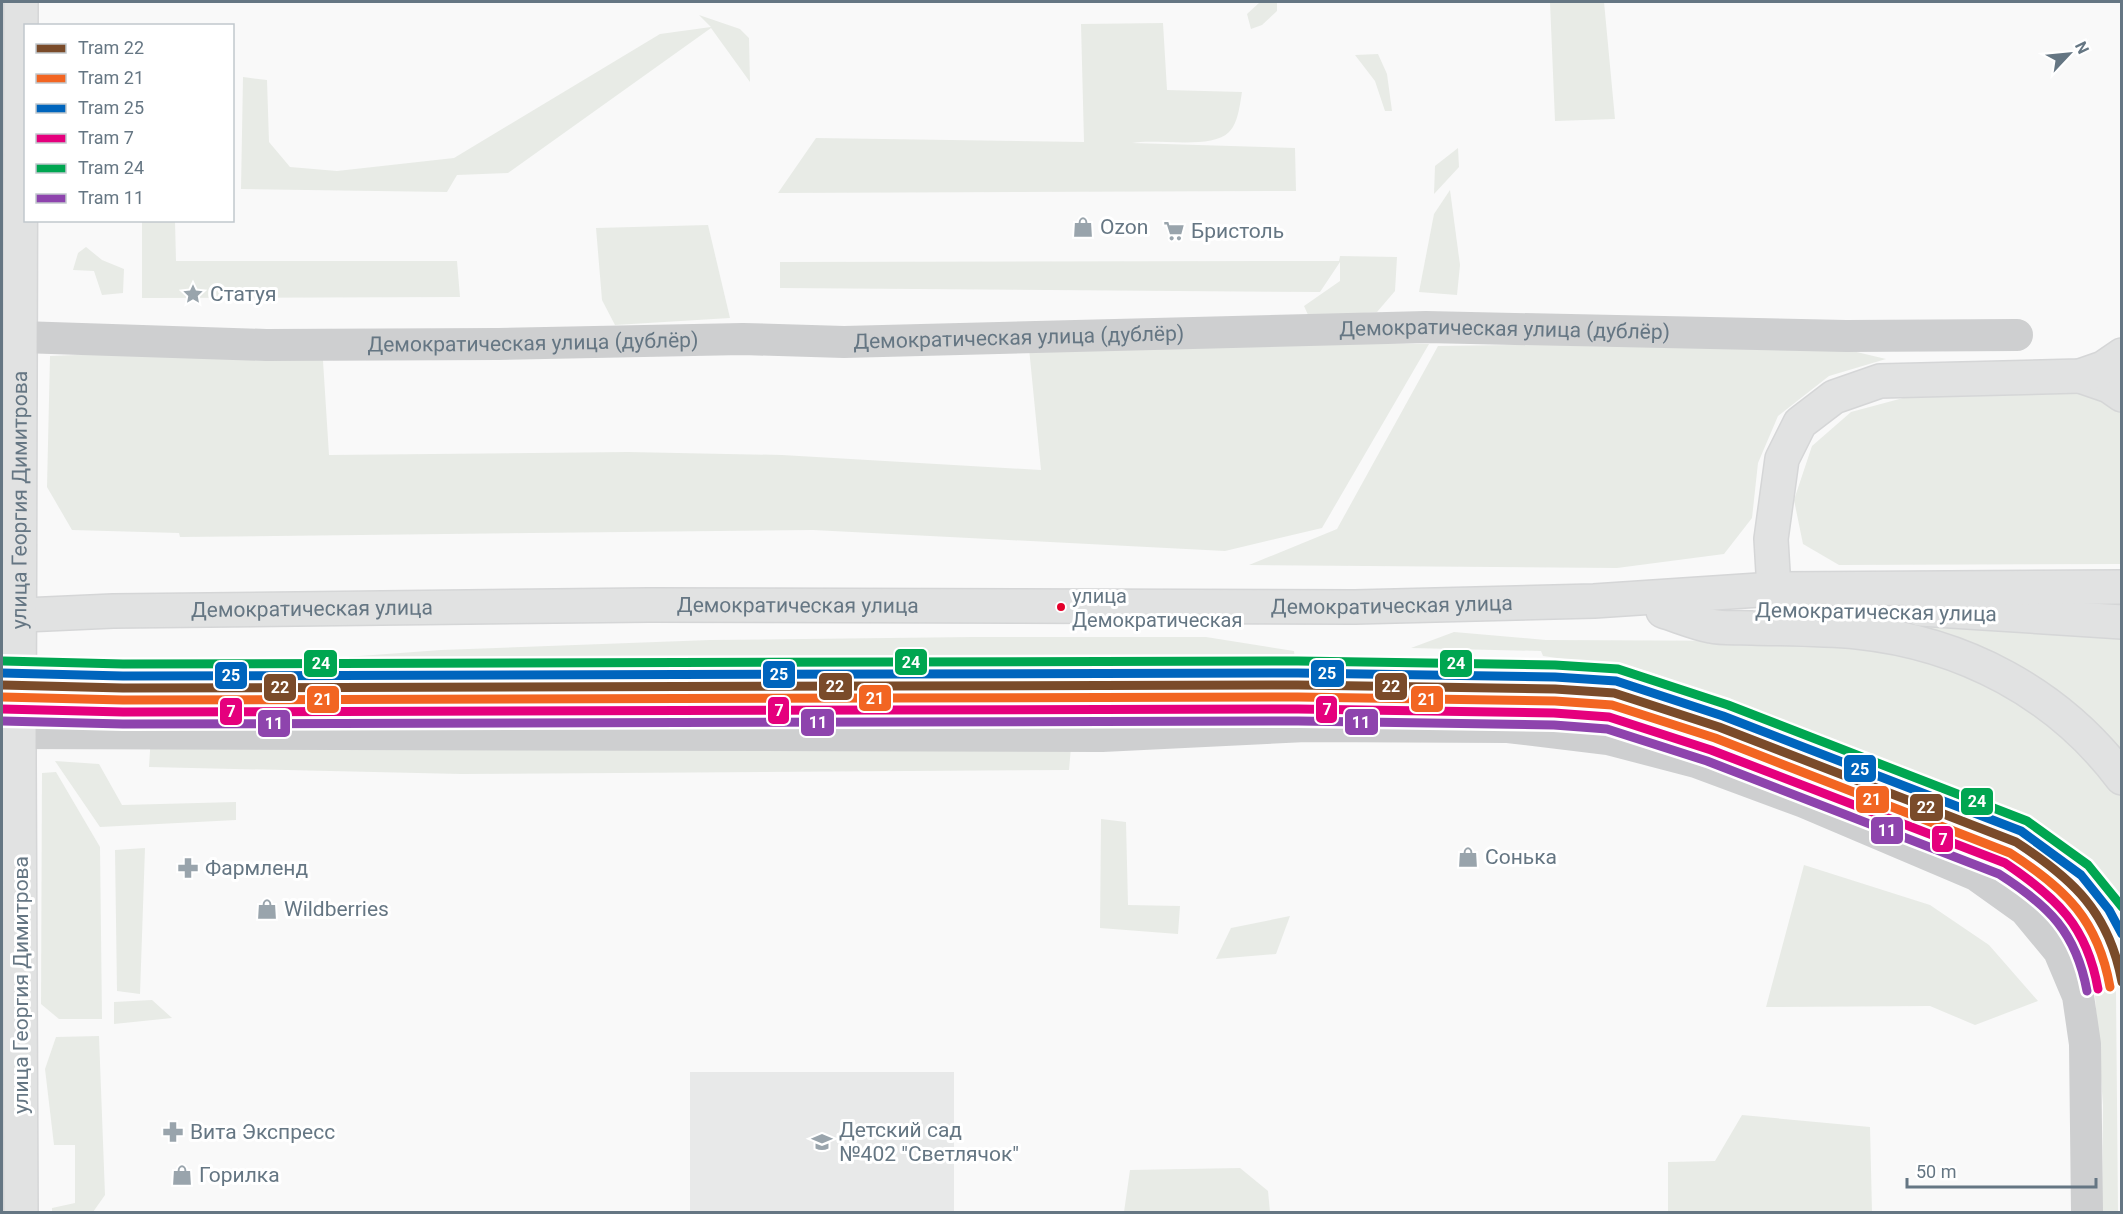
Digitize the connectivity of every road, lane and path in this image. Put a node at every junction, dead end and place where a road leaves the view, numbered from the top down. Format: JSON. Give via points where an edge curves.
{"nodes":[{"id":1,"x":21,"y":2,"type":"edge"},
{"id":2,"x":2017,"y":335,"type":"dead end"},
{"id":3,"x":21,"y":337,"type":"junction"},
{"id":4,"x":2121,"y":355,"type":"edge"},
{"id":5,"x":2080,"y":376,"type":"junction"},
{"id":6,"x":2121,"y":395,"type":"edge"},
{"id":7,"x":2121,"y":587,"type":"edge"},
{"id":8,"x":1774,"y":589,"type":"junction"},
{"id":9,"x":1594,"y":601,"type":"junction"},
{"id":10,"x":1663,"y":611,"type":"junction"},
{"id":11,"x":11,"y":616,"type":"edge"},
{"id":12,"x":2121,"y":622,"type":"edge"},
{"id":13,"x":10,"y":733,"type":"edge"},
{"id":14,"x":2121,"y":778,"type":"edge"},
{"id":15,"x":21,"y":1212,"type":"edge"},
{"id":16,"x":2087,"y":1212,"type":"edge"}],
"edges":[{"from":1,"to":3,"type":"main road","name":"улица Георгия Димитрова"},
{"from":2,"to":3,"type":"street","name":"Демократическая улица (дублёр)","via":[[1834,336],[1426,327],[844,342],[743,339],[266,345]]},
{"from":3,"to":11,"type":"main road","name":"улица Георгия Димитрова"},
{"from":4,"to":5,"type":"main road","via":[[2103,368]]},
{"from":5,"to":6,"type":"main road","via":[[2109,386]]},
{"from":5,"to":8,"type":"main road","via":[[1880,381],[1834,397],[1800,423],[1782,459],[1771,538]]},
{"from":7,"to":8,"type":"main road","name":"Демократическая улица"},
{"from":8,"to":9,"type":"main road","name":"Демократическая улица"},
{"from":9,"to":10,"type":"main road","name":"Демократическая улица"},
{"from":9,"to":11,"type":"main road","name":"Демократическая улица","via":[[1355,607],[625,606],[113,611]]},
{"from":10,"to":12,"type":"main road","name":"Демократическая улица","via":[[1936,609]]},
{"from":10,"to":14,"type":"main road","via":[[1712,626],[1859,632],[1969,658],[2013,680],[2060,714]]},
{"from":11,"to":13,"type":"main road","name":"улица Георгия Димитрова"},
{"from":13,"to":15,"type":"main road","name":"улица Георгия Димитрова"},
{"from":13,"to":16,"type":"street","via":[[1102,736],[1306,726],[1509,728],[1608,739],[1696,762],[1804,802],[1976,875],[2025,910],[2059,951],[2078,996],[2085,1044]]}]}
